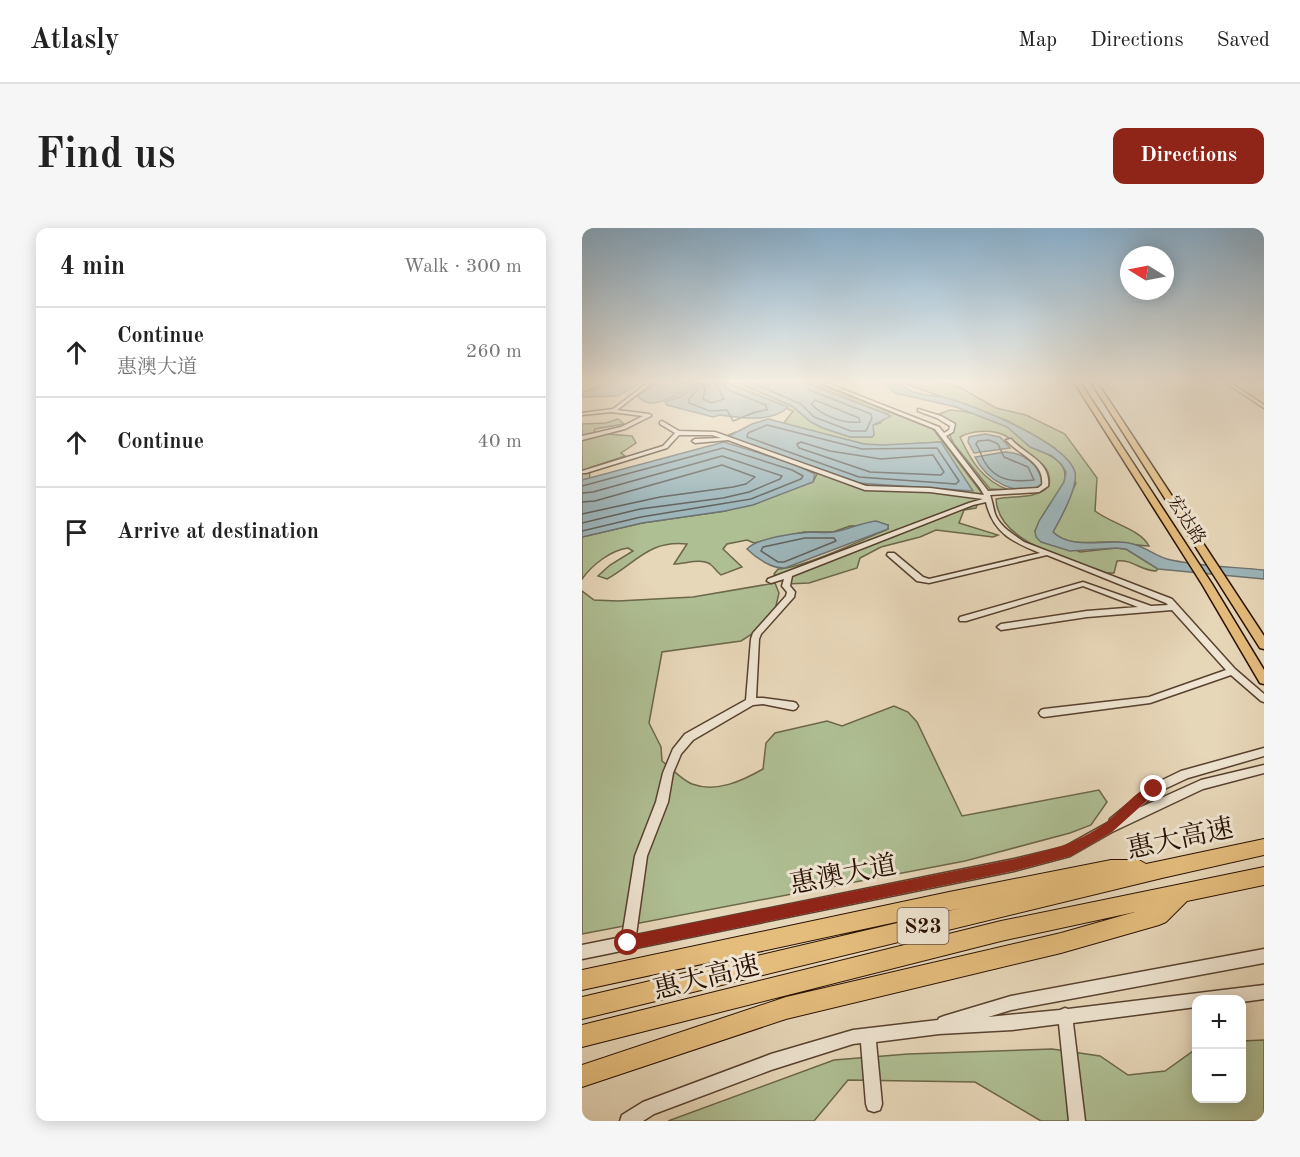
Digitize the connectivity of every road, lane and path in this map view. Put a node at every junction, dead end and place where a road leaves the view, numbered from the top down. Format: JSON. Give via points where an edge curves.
{"nodes":[{"id":1,"x":629,"y":424,"type":"edge"},
{"id":2,"x":663,"y":424,"type":"edge"},
{"id":3,"x":929,"y":424,"type":"edge"},
{"id":4,"x":951,"y":424,"type":"edge"},
{"id":5,"x":1104,"y":424,"type":"edge"},
{"id":6,"x":1121,"y":424,"type":"edge"},
{"id":7,"x":678,"y":433,"type":"junction"},
{"id":8,"x":944,"y":435,"type":"junction"},
{"id":9,"x":582,"y":438,"type":"edge"},
{"id":10,"x":726,"y":439,"type":"junction"},
{"id":11,"x":1009,"y":440,"type":"dead end"},
{"id":12,"x":695,"y":441,"type":"dead end"},
{"id":13,"x":584,"y":472,"type":"dead end"},
{"id":14,"x":988,"y":497,"type":"junction"},
{"id":15,"x":1047,"y":553,"type":"junction"},
{"id":16,"x":891,"y":555,"type":"dead end"},
{"id":17,"x":788,"y":575,"type":"junction"},
{"id":18,"x":771,"y":581,"type":"dead end"},
{"id":19,"x":1175,"y":607,"type":"junction"},
{"id":20,"x":1150,"y":609,"type":"junction"},
{"id":21,"x":963,"y":619,"type":"dead end"},
{"id":22,"x":1001,"y":627,"type":"dead end"},
{"id":23,"x":1264,"y":645,"type":"edge"},
{"id":24,"x":1232,"y":670,"type":"junction"},
{"id":25,"x":1264,"y":680,"type":"edge"},
{"id":26,"x":1264,"y":699,"type":"edge"},
{"id":27,"x":751,"y":702,"type":"junction"},
{"id":28,"x":793,"y":706,"type":"dead end"},
{"id":29,"x":1044,"y":713,"type":"dead end"},
{"id":30,"x":1264,"y":752,"type":"edge"},
{"id":31,"x":1264,"y":769,"type":"edge"},
{"id":32,"x":1108,"y":828,"type":"junction"},
{"id":33,"x":1264,"y":847,"type":"edge"},
{"id":34,"x":1162,"y":869,"type":"junction"},
{"id":35,"x":1264,"y":876,"type":"edge"},
{"id":36,"x":1183,"y":892,"type":"junction"},
{"id":37,"x":628,"y":943,"type":"junction"},
{"id":38,"x":582,"y":952,"type":"edge"},
{"id":39,"x":1264,"y":956,"type":"edge"},
{"id":40,"x":582,"y":980,"type":"edge"},
{"id":41,"x":1264,"y":992,"type":"edge"},
{"id":42,"x":1239,"y":995,"type":"edge"},
{"id":43,"x":1192,"y":1001,"type":"edge"},
{"id":44,"x":582,"y":1008,"type":"edge"},
{"id":45,"x":1065,"y":1015,"type":"junction"},
{"id":46,"x":934,"y":1027,"type":"junction"},
{"id":47,"x":868,"y":1035,"type":"junction"},
{"id":48,"x":582,"y":1036,"type":"edge"},
{"id":49,"x":582,"y":1076,"type":"edge"},
{"id":50,"x":874,"y":1104,"type":"dead end"},
{"id":51,"x":627,"y":1121,"type":"edge"},
{"id":52,"x":1077,"y":1121,"type":"edge"}],
"edges":[{"from":1,"to":9,"type":"street"},
{"from":2,"to":7,"type":"street"},
{"from":3,"to":8,"type":"street"},
{"from":4,"to":8,"type":"street","via":[[951,431]]},
{"from":5,"to":25,"type":"main road","name":"宏达路"},
{"from":6,"to":23,"type":"main road","name":"宏达路"},
{"from":7,"to":10,"type":"street","via":[[713,433]]},
{"from":7,"to":13,"type":"street","via":[[665,447]]},
{"from":8,"to":14,"type":"street"},
{"from":10,"to":12,"type":"street"},
{"from":10,"to":14,"type":"street","via":[[866,488]]},
{"from":11,"to":14,"type":"street","via":[[1015,449],[1039,464],[1046,477],[1044,486]]},
{"from":14,"to":15,"type":"street","via":[[993,516],[1002,529]]},
{"from":14,"to":17,"type":"street"},
{"from":15,"to":16,"type":"street","via":[[929,581],[920,579]]},
{"from":15,"to":19,"type":"street"},
{"from":17,"to":18,"type":"street"},
{"from":17,"to":27,"type":"street","via":[[790,597],[755,639]]},
{"from":19,"to":20,"type":"street"},
{"from":19,"to":24,"type":"street"},
{"from":20,"to":21,"type":"street","via":[[1083,584]]},
{"from":20,"to":22,"type":"street"},
{"from":24,"to":26,"type":"street"},
{"from":24,"to":29,"type":"street","via":[[1150,700]]},
{"from":27,"to":28,"type":"street"},
{"from":27,"to":37,"type":"street","via":[[689,737],[676,752],[641,856]]},
{"from":30,"to":32,"type":"street","via":[[1185,774],[1154,789]]},
{"from":31,"to":32,"type":"street","via":[[1201,784]]},
{"from":32,"to":37,"type":"street","name":"惠澳大道","via":[[1066,852],[1014,865]]},
{"from":33,"to":34,"type":"highway","name":"惠大高速","number":"S23"},
{"from":34,"to":40,"type":"highway","via":[[1111,869]]},
{"from":34,"to":44,"type":"highway","name":"惠大高速","number":"S23"},
{"from":35,"to":36,"type":"highway","name":"惠大高速","number":"S23"},
{"from":36,"to":48,"type":"highway","name":"惠大高速","number":"S23","via":[[1001,931]]},
{"from":36,"to":49,"type":"highway","via":[[1159,915],[1060,943],[786,1008]]},
{"from":37,"to":38,"type":"street","name":"惠澳大道"},
{"from":39,"to":46,"type":"street","via":[[1011,1003]]},
{"from":41,"to":42,"type":"street"},
{"from":43,"to":45,"type":"street"},
{"from":45,"to":46,"type":"street","via":[[1012,1023]]},
{"from":45,"to":52,"type":"street"},
{"from":46,"to":47,"type":"street"},
{"from":47,"to":50,"type":"street"},
{"from":47,"to":51,"type":"street","via":[[771,1062],[649,1108]]}]}
